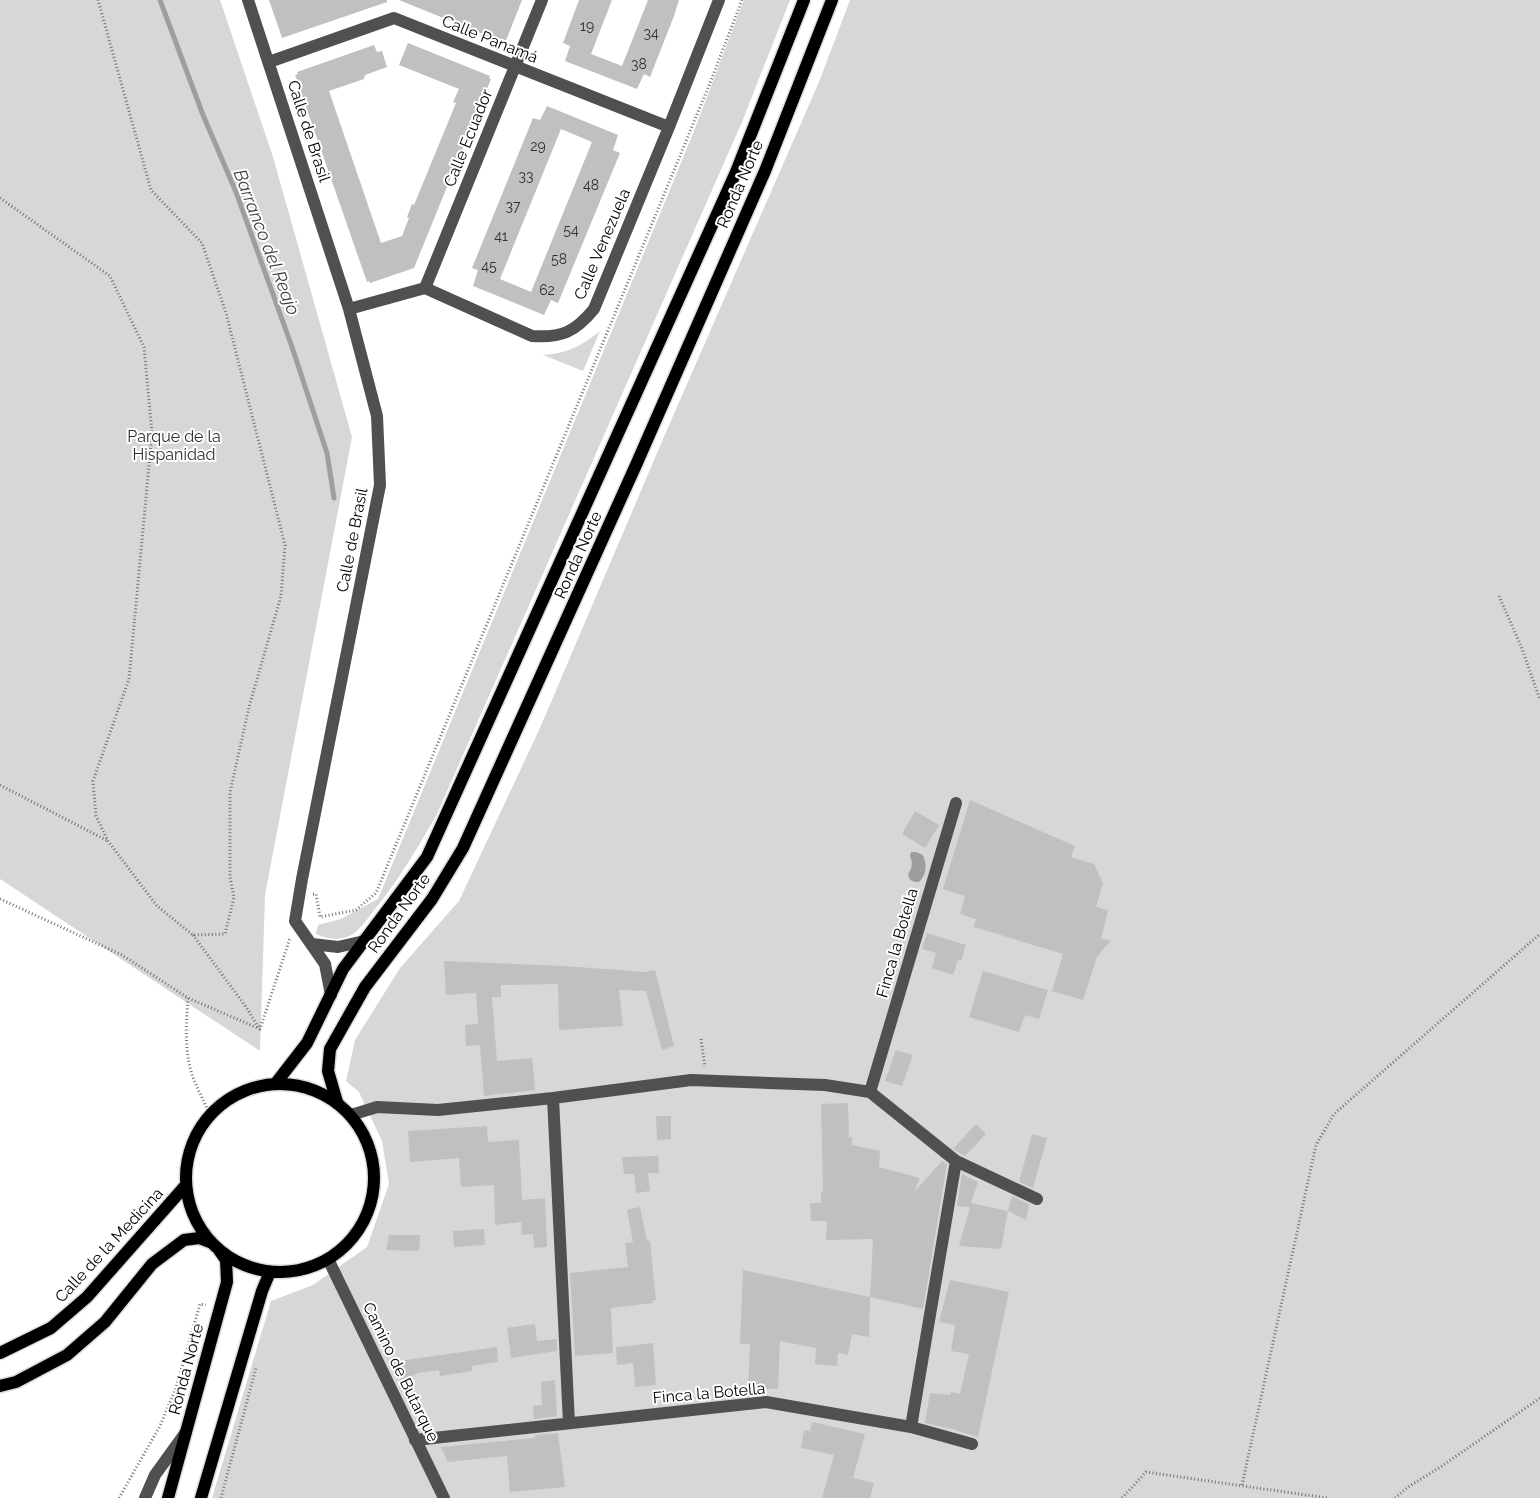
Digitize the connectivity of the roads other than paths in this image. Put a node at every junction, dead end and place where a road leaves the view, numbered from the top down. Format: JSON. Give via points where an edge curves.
{"nodes":[{"id":1,"x":248,"y":0,"type":"edge"},
{"id":2,"x":542,"y":0,"type":"edge"},
{"id":3,"x":719,"y":0,"type":"edge"},
{"id":4,"x":804,"y":0,"type":"edge"},
{"id":5,"x":832,"y":0,"type":"edge"},
{"id":6,"x":269,"y":62,"type":"junction"},
{"id":7,"x":515,"y":66,"type":"junction"},
{"id":8,"x":669,"y":128,"type":"junction"},
{"id":9,"x":425,"y":288,"type":"junction"},
{"id":10,"x":350,"y":309,"type":"junction"},
{"id":11,"x":956,"y":802,"type":"dead end"},
{"id":12,"x":364,"y":941,"type":"junction"},
{"id":13,"x":312,"y":944,"type":"junction"},
{"id":14,"x":331,"y":995,"type":"junction"},
{"id":15,"x":276,"y":1083,"type":"junction"},
{"id":16,"x":870,"y":1092,"type":"junction"},
{"id":17,"x":553,"y":1098,"type":"junction"},
{"id":18,"x":337,"y":1102,"type":"junction"},
{"id":19,"x":351,"y":1115,"type":"junction"},
{"id":20,"x":956,"y":1162,"type":"junction"},
{"id":21,"x":186,"y":1186,"type":"junction"},
{"id":22,"x":1037,"y":1199,"type":"dead end"},
{"id":23,"x":216,"y":1246,"type":"junction"},
{"id":24,"x":328,"y":1259,"type":"junction"},
{"id":25,"x":270,"y":1272,"type":"junction"},
{"id":26,"x":0,"y":1353,"type":"edge"},
{"id":27,"x":0,"y":1386,"type":"edge"},
{"id":28,"x":569,"y":1423,"type":"junction"},
{"id":29,"x":911,"y":1428,"type":"junction"},
{"id":30,"x":186,"y":1432,"type":"junction"},
{"id":31,"x":415,"y":1440,"type":"junction"},
{"id":32,"x":972,"y":1444,"type":"dead end"},
{"id":33,"x":145,"y":1498,"type":"edge"},
{"id":34,"x":168,"y":1498,"type":"edge"},
{"id":35,"x":201,"y":1498,"type":"edge"},
{"id":36,"x":444,"y":1498,"type":"edge"}],
"edges":[{"from":1,"to":6,"type":"street","name":"Calle de Brasil"},
{"from":2,"to":7,"type":"street","name":"Calle Ecuador"},
{"from":3,"to":8,"type":"street","name":"Calle Venezuela"},
{"from":4,"to":12,"type":"main road","name":"Ronda Norte","via":[[736,172],[427,857]]},
{"from":5,"to":18,"type":"main road","name":"Ronda Norte","via":[[764,171],[463,848],[432,899],[365,987],[330,1049],[328,1071]]},
{"from":6,"to":7,"type":"street","name":"Calle Panamá","via":[[394,18]]},
{"from":6,"to":10,"type":"street","name":"Calle de Brasil"},
{"from":7,"to":8,"type":"street","name":"Calle Panamá"},
{"from":7,"to":9,"type":"street","name":"Calle Ecuador"},
{"from":8,"to":9,"type":"street","name":"Calle Venezuela","via":[[594,309],[568,332],[549,337],[532,336]]},
{"from":9,"to":10,"type":"street"},
{"from":10,"to":13,"type":"street","name":"Calle de Brasil","via":[[377,416],[380,486],[300,893],[296,920]]},
{"from":11,"to":16,"type":"street","name":"Finca la Botella"},
{"from":12,"to":13,"type":"street","via":[[338,948]]},
{"from":12,"to":14,"type":"main road","name":"Ronda Norte","via":[[343,969]]},
{"from":13,"to":14,"type":"street","via":[[326,964]]},
{"from":14,"to":15,"type":"main road","name":"Ronda Norte","via":[[307,1043]]},
{"from":15,"to":18,"type":"main road","name":"Ronda Norte","via":[[302,1085]]},
{"from":15,"to":21,"type":"main road","name":"Ronda Norte","via":[[240,1093],[224,1102],[210,1116],[198,1131],[191,1148]]},
{"from":16,"to":17,"type":"street","via":[[825,1085],[690,1080]]},
{"from":16,"to":20,"type":"street"},
{"from":17,"to":19,"type":"street","via":[[438,1110],[378,1107]]},
{"from":17,"to":28,"type":"street"},
{"from":18,"to":19,"type":"main road","name":"Ronda Norte"},
{"from":19,"to":24,"type":"main road","name":"Ronda Norte","via":[[366,1138],[372,1156],[374,1192],[366,1219],[350,1242]]},
{"from":20,"to":22,"type":"street"},
{"from":20,"to":29,"type":"street"},
{"from":21,"to":23,"type":"main road","name":"Ronda Norte","via":[[194,1216]]},
{"from":21,"to":26,"type":"main road","name":"Calle de la Medicina","via":[[87,1297],[51,1328]]},
{"from":23,"to":25,"type":"main road","name":"Ronda Norte","via":[[235,1261]]},
{"from":23,"to":27,"type":"main road","via":[[199,1238],[184,1240],[152,1264],[105,1322],[67,1355],[16,1382]]},
{"from":23,"to":30,"type":"main road","name":"Ronda Norte","via":[[226,1260],[227,1282]]},
{"from":24,"to":25,"type":"main road","name":"Ronda Norte","via":[[310,1268]]},
{"from":24,"to":31,"type":"street","name":"Camino de Butarque"},
{"from":25,"to":35,"type":"main road"},
{"from":28,"to":29,"type":"street","name":"Finca la Botella","via":[[766,1402]]},
{"from":28,"to":31,"type":"street","name":"Finca la Botella"},
{"from":29,"to":32,"type":"street","name":"Finca la Botella"},
{"from":30,"to":33,"type":"street","via":[[155,1475]]},
{"from":30,"to":34,"type":"main road","name":"Ronda Norte"},
{"from":31,"to":36,"type":"street","name":"Camino de Butarque"}]}
